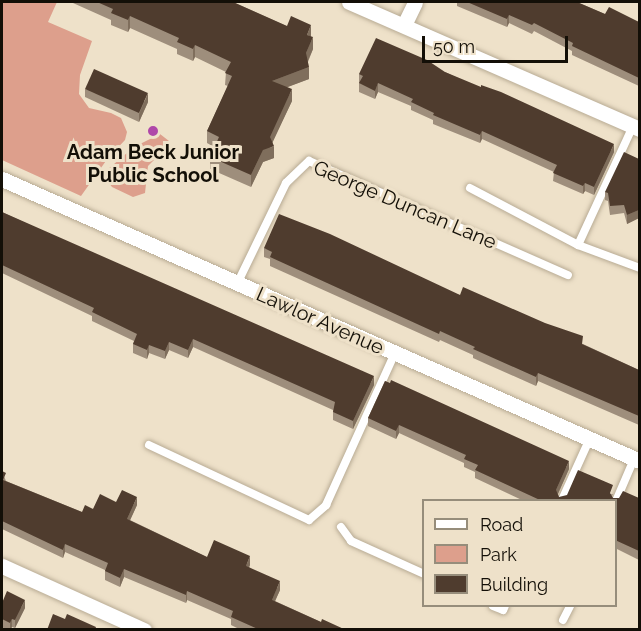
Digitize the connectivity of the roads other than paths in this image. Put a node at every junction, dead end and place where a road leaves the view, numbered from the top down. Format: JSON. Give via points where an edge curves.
{"nodes":[{"id":1,"x":350,"y":2,"type":"edge"},
{"id":2,"x":415,"y":2,"type":"edge"},
{"id":3,"x":404,"y":26,"type":"junction"},
{"id":4,"x":636,"y":128,"type":"edge"},
{"id":5,"x":2,"y":179,"type":"edge"},
{"id":6,"x":470,"y":188,"type":"dead end"},
{"id":7,"x":578,"y":245,"type":"junction"},
{"id":8,"x":639,"y":268,"type":"edge"},
{"id":9,"x":568,"y":275,"type":"dead end"},
{"id":10,"x":237,"y":285,"type":"junction"},
{"id":11,"x":395,"y":353,"type":"junction"},
{"id":12,"x":590,"y":438,"type":"junction"},
{"id":13,"x":149,"y":445,"type":"dead end"},
{"id":14,"x":637,"y":460,"type":"edge"},
{"id":15,"x":563,"y":499,"type":"edge"},
{"id":16,"x":616,"y":499,"type":"edge"},
{"id":17,"x":341,"y":527,"type":"dead end"},
{"id":18,"x":2,"y":566,"type":"edge"},
{"id":19,"x":422,"y":574,"type":"edge"},
{"id":20,"x":570,"y":607,"type":"edge"},
{"id":21,"x":563,"y":620,"type":"dead end"},
{"id":22,"x":140,"y":629,"type":"edge"}],
"edges":[{"from":1,"to":3,"type":"street"},
{"from":2,"to":3,"type":"street"},
{"from":3,"to":4,"type":"street"},
{"from":4,"to":7,"type":"lane"},
{"from":5,"to":10,"type":"street","name":"Lawlor Avenue"},
{"from":6,"to":7,"type":"lane"},
{"from":7,"to":8,"type":"lane"},
{"from":9,"to":10,"type":"lane","name":"George Duncan Lane","via":[[309,161],[286,183]]},
{"from":10,"to":11,"type":"street","name":"Lawlor Avenue"},
{"from":11,"to":12,"type":"street","name":"Lawlor Avenue"},
{"from":11,"to":13,"type":"lane","via":[[326,505],[309,520]]},
{"from":12,"to":14,"type":"street","name":"Lawlor Avenue"},
{"from":12,"to":15,"type":"lane"},
{"from":14,"to":16,"type":"lane"},
{"from":17,"to":19,"type":"lane","via":[[351,541]]},
{"from":18,"to":22,"type":"street"},
{"from":20,"to":21,"type":"lane"}]}
